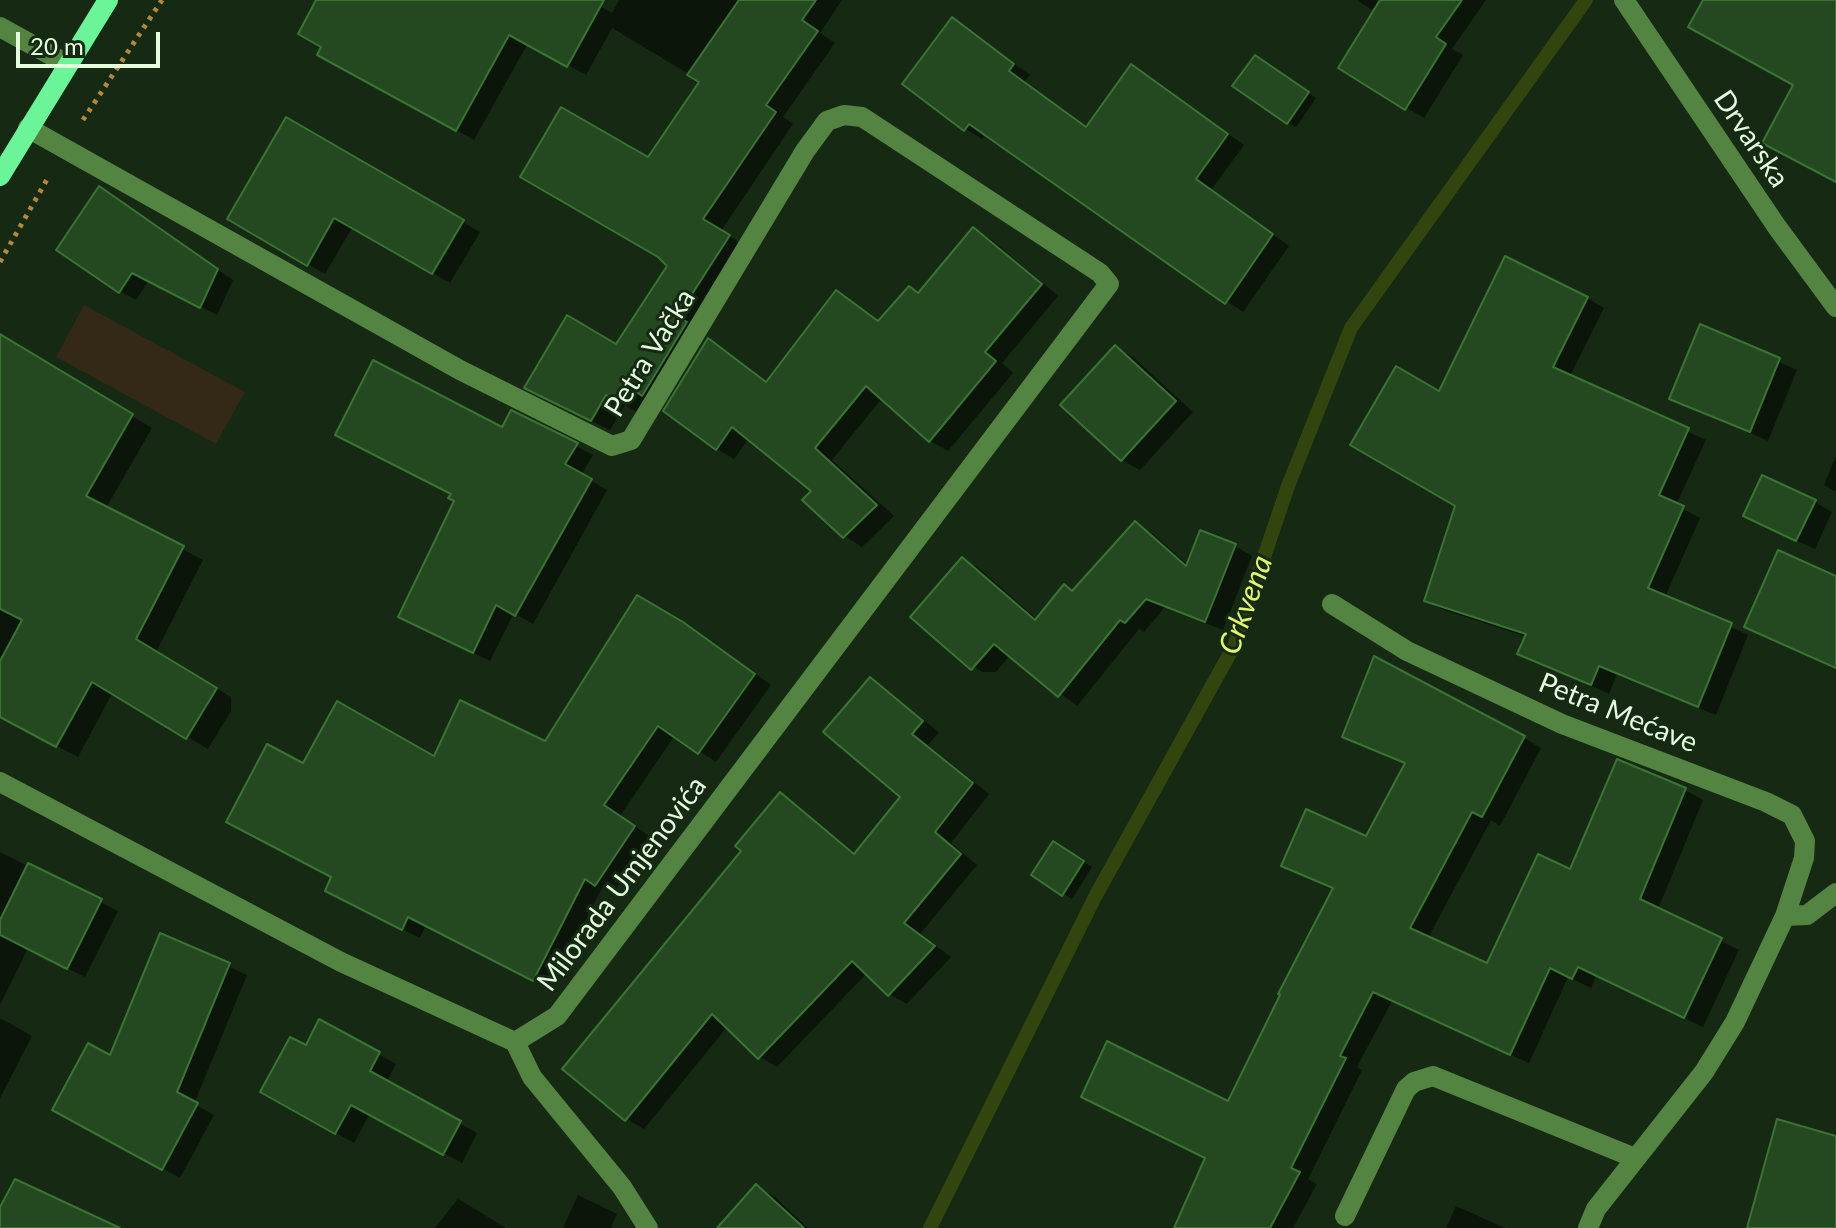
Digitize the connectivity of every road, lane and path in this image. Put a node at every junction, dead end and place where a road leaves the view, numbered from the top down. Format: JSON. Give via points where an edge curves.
{"nodes":[{"id":1,"x":108,"y":0,"type":"edge"},
{"id":2,"x":1624,"y":0,"type":"edge"},
{"id":3,"x":0,"y":27,"type":"edge"},
{"id":4,"x":67,"y":64,"type":"junction"},
{"id":5,"x":28,"y":128,"type":"junction"},
{"id":6,"x":0,"y":176,"type":"edge"},
{"id":7,"x":1109,"y":284,"type":"joint"},
{"id":8,"x":1836,"y":307,"type":"edge"},
{"id":9,"x":1332,"y":604,"type":"dead end"},
{"id":10,"x":0,"y":782,"type":"edge"},
{"id":11,"x":1836,"y":893,"type":"edge"},
{"id":12,"x":1785,"y":916,"type":"junction"},
{"id":13,"x":515,"y":1042,"type":"junction"},
{"id":14,"x":1635,"y":1158,"type":"junction"},
{"id":15,"x":1345,"y":1216,"type":"dead end"},
{"id":16,"x":648,"y":1228,"type":"edge"},
{"id":17,"x":1588,"y":1228,"type":"edge"}],
"edges":[{"from":1,"to":4,"type":"main road"},
{"from":2,"to":8,"type":"street","name":"Drvarska"},
{"from":3,"to":4,"type":"street"},
{"from":4,"to":5,"type":"main road"},
{"from":5,"to":6,"type":"main road"},
{"from":5,"to":7,"type":"street","name":"Petra Vačka","via":[[460,370],[612,446],[631,440],[805,151],[827,121],[844,115],[862,117],[1100,273]]},
{"from":7,"to":13,"type":"street","name":"Milorada Umjenovića","via":[[557,1016]]},
{"from":9,"to":12,"type":"street","name":"Petra Mećave","via":[[1407,651],[1562,724],[1792,815],[1805,841],[1804,858]]},
{"from":10,"to":13,"type":"street","via":[[341,962]]},
{"from":11,"to":12,"type":"street","via":[[1807,915]]},
{"from":12,"to":14,"type":"street","name":"Petra Mećave","via":[[1735,1022],[1704,1072]]},
{"from":13,"to":16,"type":"street","via":[[532,1077],[622,1187]]},
{"from":14,"to":15,"type":"street","via":[[1433,1076],[1406,1089]]},
{"from":14,"to":17,"type":"street","name":"Petra Mećave"}]}
